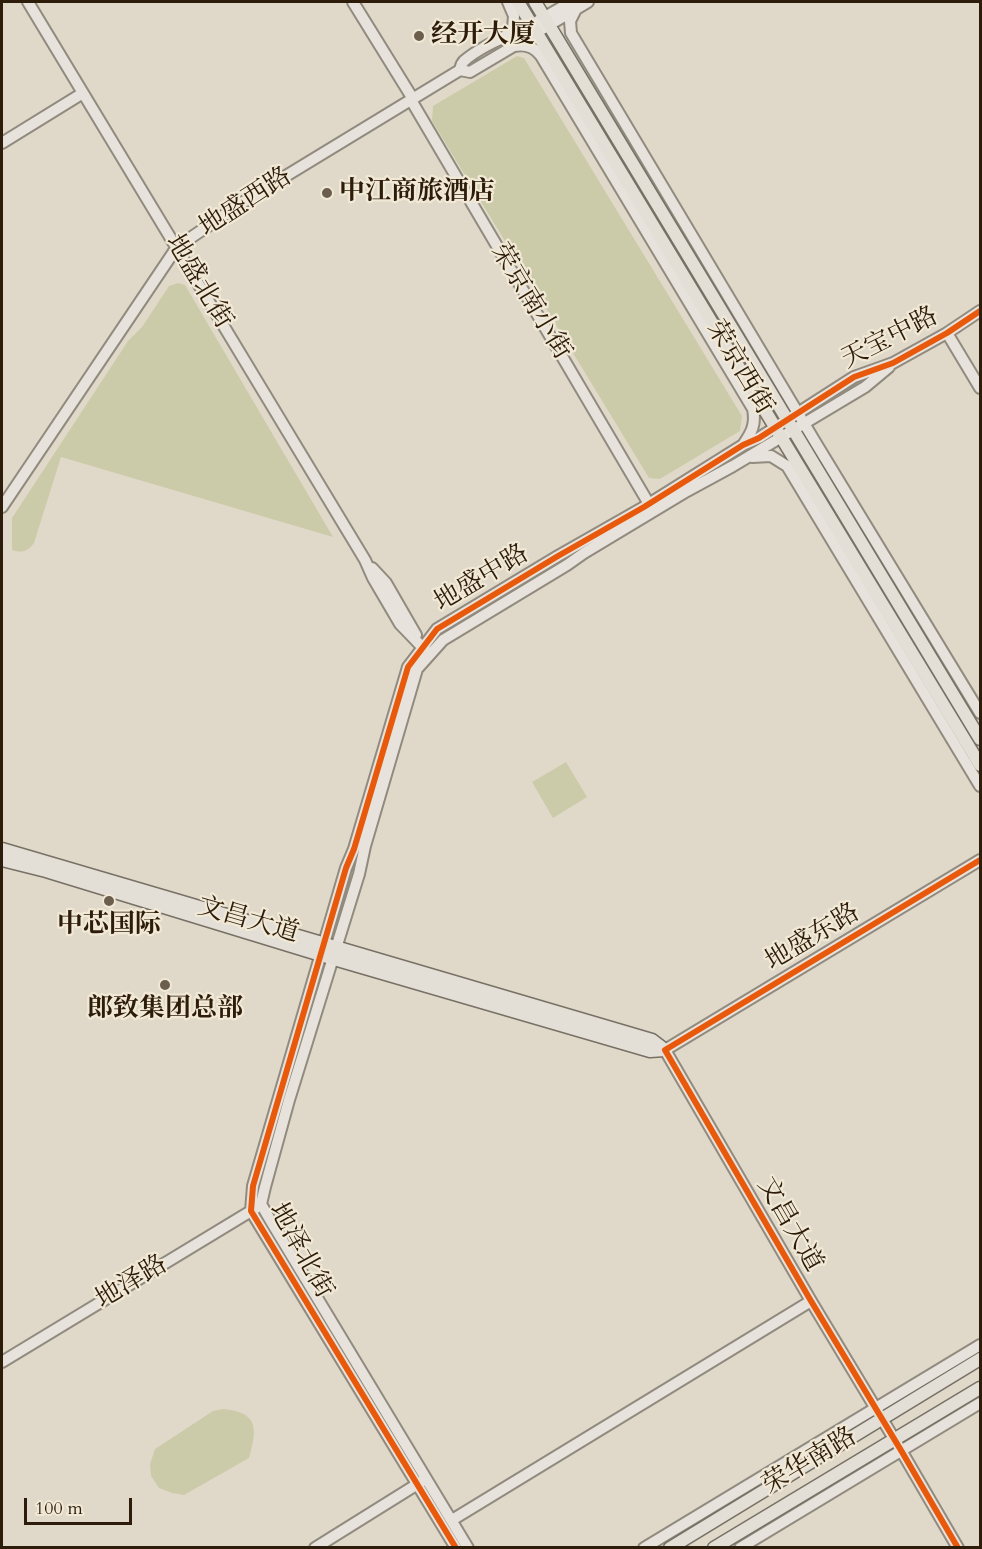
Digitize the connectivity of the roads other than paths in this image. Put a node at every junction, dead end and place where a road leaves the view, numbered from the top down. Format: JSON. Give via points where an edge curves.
{"nodes":[{"id":1,"x":28,"y":2,"type":"edge"},
{"id":2,"x":353,"y":2,"type":"edge"},
{"id":3,"x":508,"y":2,"type":"edge"},
{"id":4,"x":518,"y":2,"type":"edge"},
{"id":5,"x":535,"y":2,"type":"edge"},
{"id":6,"x":588,"y":2,"type":"edge"},
{"id":7,"x":574,"y":5,"type":"edge"},
{"id":8,"x":546,"y":21,"type":"junction"},
{"id":9,"x":534,"y":28,"type":"junction"},
{"id":10,"x":504,"y":37,"type":"junction"},
{"id":11,"x":514,"y":46,"type":"junction"},
{"id":12,"x":460,"y":70,"type":"junction"},
{"id":13,"x":83,"y":93,"type":"junction"},
{"id":14,"x":412,"y":100,"type":"junction"},
{"id":15,"x":2,"y":143,"type":"edge"},
{"id":16,"x":177,"y":247,"type":"junction"},
{"id":17,"x":981,"y":311,"type":"edge"},
{"id":18,"x":947,"y":333,"type":"junction"},
{"id":19,"x":981,"y":388,"type":"edge"},
{"id":20,"x":796,"y":421,"type":"junction"},
{"id":21,"x":778,"y":432,"type":"junction"},
{"id":22,"x":743,"y":445,"type":"junction"},
{"id":23,"x":749,"y":457,"type":"junction"},
{"id":24,"x":650,"y":504,"type":"junction"},
{"id":25,"x":2,"y":507,"type":"edge"},
{"id":26,"x":426,"y":651,"type":"junction"},
{"id":27,"x":981,"y":713,"type":"edge"},
{"id":28,"x":981,"y":740,"type":"edge"},
{"id":29,"x":981,"y":765,"type":"edge"},
{"id":30,"x":981,"y":786,"type":"edge"},
{"id":31,"x":2,"y":849,"type":"edge"},
{"id":32,"x":2,"y":860,"type":"edge"},
{"id":33,"x":981,"y":860,"type":"edge"},
{"id":34,"x":329,"y":951,"type":"junction"},
{"id":35,"x":665,"y":1050,"type":"junction"},
{"id":36,"x":261,"y":1204,"type":"junction"},
{"id":37,"x":251,"y":1211,"type":"junction"},
{"id":38,"x":811,"y":1301,"type":"junction"},
{"id":39,"x":981,"y":1345,"type":"edge"},
{"id":40,"x":981,"y":1356,"type":"edge"},
{"id":41,"x":959,"y":1358,"type":"junction"},
{"id":42,"x":2,"y":1362,"type":"edge"},
{"id":43,"x":981,"y":1388,"type":"edge"},
{"id":44,"x":981,"y":1403,"type":"edge"},
{"id":45,"x":879,"y":1413,"type":"junction"},
{"id":46,"x":895,"y":1440,"type":"junction"},
{"id":47,"x":902,"y":1452,"type":"junction"},
{"id":48,"x":422,"y":1481,"type":"junction"},
{"id":49,"x":811,"y":1504,"type":"junction"},
{"id":50,"x":776,"y":1510,"type":"junction"},
{"id":51,"x":452,"y":1520,"type":"junction"},
{"id":52,"x":315,"y":1548,"type":"edge"},
{"id":53,"x":456,"y":1548,"type":"edge"},
{"id":54,"x":468,"y":1548,"type":"edge"},
{"id":55,"x":644,"y":1548,"type":"edge"},
{"id":56,"x":670,"y":1548,"type":"edge"},
{"id":57,"x":714,"y":1548,"type":"edge"},
{"id":58,"x":740,"y":1548,"type":"edge"},
{"id":59,"x":958,"y":1548,"type":"edge"}],
"edges":[{"from":1,"to":13,"type":"street","name":"地盛北街"},
{"from":2,"to":14,"type":"street","name":"荣京南小街"},
{"from":3,"to":10,"type":"street","via":[[514,16],[513,28]]},
{"from":4,"to":9,"type":"main road","name":"荣京西街"},
{"from":5,"to":8,"type":"main road","name":"荣京西街"},
{"from":6,"to":7,"type":"street"},
{"from":7,"to":8,"type":"street"},
{"from":7,"to":20,"type":"street","via":[[571,33]]},
{"from":8,"to":9,"type":"street"},
{"from":8,"to":20,"type":"main road","name":"荣京西街"},
{"from":9,"to":10,"type":"street","name":"地盛西路"},
{"from":9,"to":11,"type":"street","name":"地盛西路"},
{"from":9,"to":21,"type":"main road","name":"荣京西街"},
{"from":10,"to":12,"type":"street","name":"地盛西路","via":[[462,63]]},
{"from":11,"to":12,"type":"street","name":"地盛西路","via":[[470,72]]},
{"from":11,"to":22,"type":"street","via":[[536,49],[542,56],[753,409],[755,422]]},
{"from":12,"to":14,"type":"street","name":"地盛西路"},
{"from":13,"to":15,"type":"street"},
{"from":13,"to":16,"type":"street","name":"地盛北街"},
{"from":14,"to":16,"type":"street","name":"地盛西路","via":[[248,199]]},
{"from":14,"to":24,"type":"street","name":"荣京南小街"},
{"from":16,"to":25,"type":"street","name":"地盛西路"},
{"from":16,"to":26,"type":"street","name":"地盛北街","via":[[368,563],[386,583]]},
{"from":17,"to":18,"type":"street","name":"天宝中路"},
{"from":18,"to":19,"type":"street"},
{"from":18,"to":20,"type":"street","name":"天宝中路","via":[[893,363],[865,387]]},
{"from":20,"to":21,"type":"street","name":"天宝中路"},
{"from":20,"to":27,"type":"street"},
{"from":20,"to":28,"type":"main road","name":"荣京西街"},
{"from":21,"to":22,"type":"street","name":"地盛中路"},
{"from":21,"to":23,"type":"street","name":"地盛中路"},
{"from":21,"to":29,"type":"main road","name":"荣京西街"},
{"from":22,"to":24,"type":"street","name":"地盛中路"},
{"from":23,"to":26,"type":"street","name":"地盛中路"},
{"from":23,"to":30,"type":"street","via":[[771,456],[787,466]]},
{"from":24,"to":26,"type":"street","name":"地盛中路","via":[[437,629]]},
{"from":26,"to":34,"type":"street","name":"地盛中路","via":[[417,669],[359,874]]},
{"from":31,"to":34,"type":"main road","name":"文昌大道"},
{"from":32,"to":34,"type":"main road","name":"文昌大道"},
{"from":33,"to":35,"type":"street","name":"地盛东路"},
{"from":34,"to":35,"type":"main road","name":"文昌大道","via":[[650,1052]]},
{"from":34,"to":36,"type":"street","name":"地泽北街"},
{"from":34,"to":37,"type":"street","name":"地泽北街","via":[[253,1186]]},
{"from":35,"to":38,"type":"street","name":"文昌大道"},
{"from":36,"to":37,"type":"street","name":"地泽路"},
{"from":36,"to":48,"type":"street","name":"地泽北街"},
{"from":37,"to":42,"type":"street","name":"地泽路"},
{"from":37,"to":48,"type":"street","name":"地泽北街"},
{"from":38,"to":45,"type":"street","name":"文昌大道"},
{"from":38,"to":51,"type":"street"},
{"from":39,"to":41,"type":"street"},
{"from":40,"to":41,"type":"street"},
{"from":40,"to":45,"type":"main road","name":"荣华南路"},
{"from":41,"to":45,"type":"street"},
{"from":43,"to":46,"type":"main road","name":"荣华南路"},
{"from":44,"to":47,"type":"street"},
{"from":45,"to":46,"type":"street","name":"文昌大道"},
{"from":45,"to":55,"type":"street"},
{"from":45,"to":56,"type":"main road","name":"荣华南路"},
{"from":46,"to":47,"type":"street","name":"文昌大道"},
{"from":46,"to":50,"type":"main road","name":"荣华南路"},
{"from":47,"to":49,"type":"street"},
{"from":47,"to":59,"type":"street","name":"文昌大道"},
{"from":48,"to":51,"type":"street","name":"地泽北街"},
{"from":48,"to":52,"type":"street"},
{"from":48,"to":53,"type":"street","name":"地泽北街"},
{"from":49,"to":50,"type":"street"},
{"from":49,"to":58,"type":"street"},
{"from":50,"to":57,"type":"main road","name":"荣华南路"},
{"from":51,"to":54,"type":"street","name":"地泽北街"}]}
